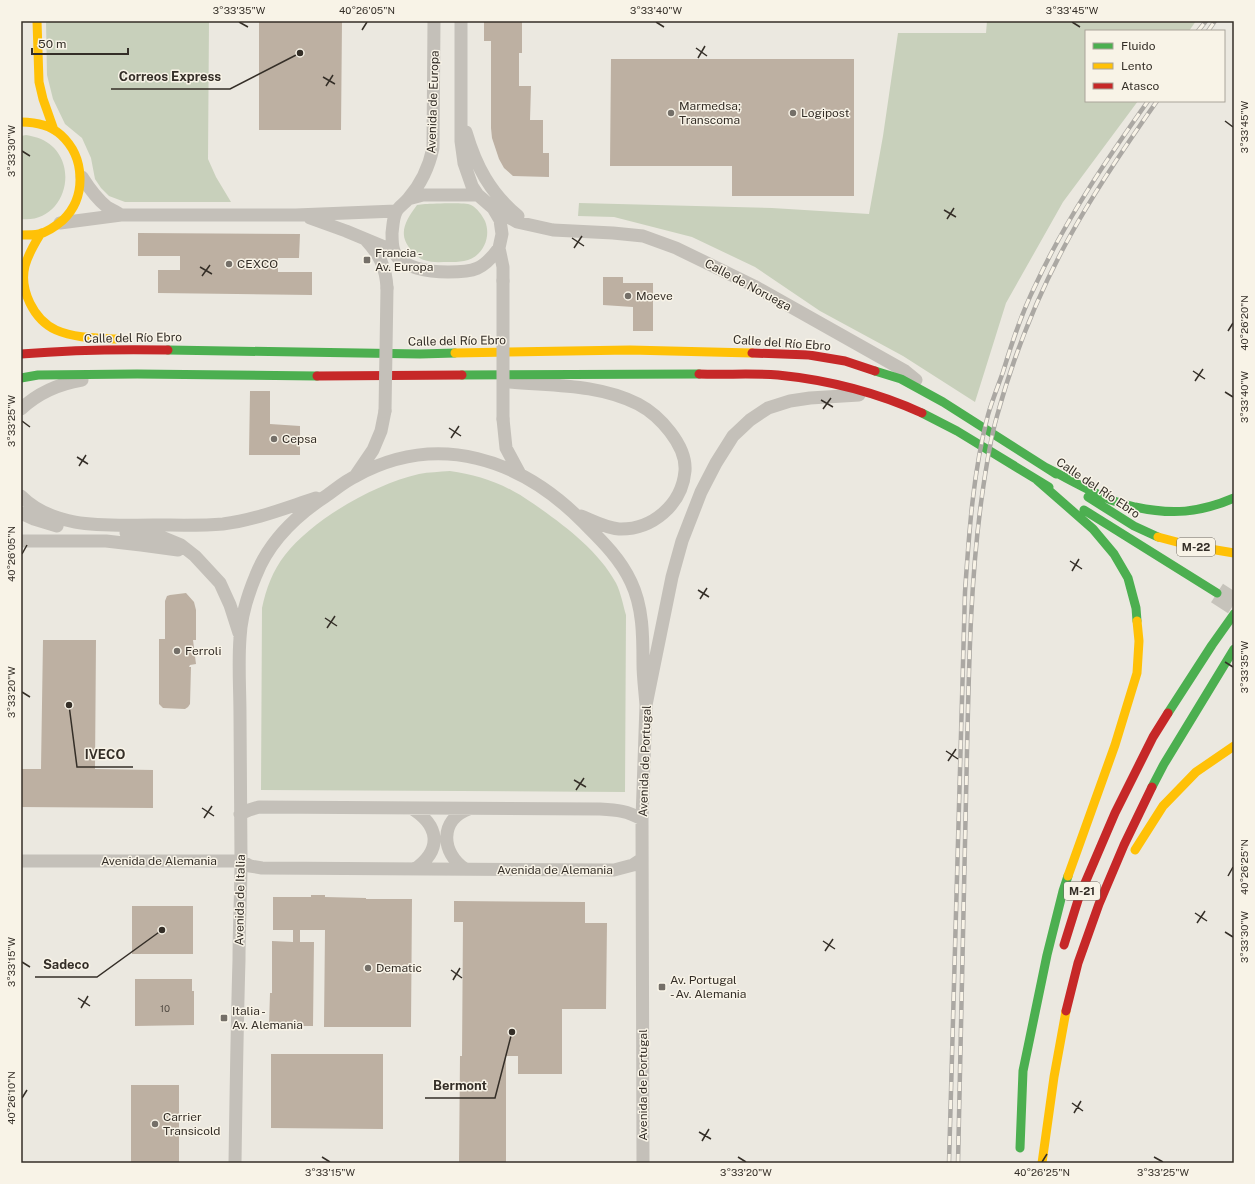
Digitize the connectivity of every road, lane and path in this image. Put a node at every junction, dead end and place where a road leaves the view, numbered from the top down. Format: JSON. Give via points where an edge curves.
{"nodes":[{"id":1,"x":37,"y":21,"type":"edge"},
{"id":2,"x":434,"y":21,"type":"edge"},
{"id":3,"x":461,"y":21,"type":"edge"},
{"id":4,"x":461,"y":97,"type":"junction"},
{"id":5,"x":21,"y":122,"type":"edge"},
{"id":6,"x":54,"y":130,"type":"junction"},
{"id":7,"x":82,"y":177,"type":"junction"},
{"id":8,"x":478,"y":195,"type":"junction"},
{"id":9,"x":408,"y":200,"type":"junction"},
{"id":10,"x":493,"y":208,"type":"junction"},
{"id":11,"x":396,"y":211,"type":"junction"},
{"id":12,"x":122,"y":215,"type":"junction"},
{"id":13,"x":296,"y":215,"type":"junction"},
{"id":14,"x":60,"y":223,"type":"junction"},
{"id":15,"x":532,"y":225,"type":"junction"},
{"id":16,"x":41,"y":234,"type":"junction"},
{"id":17,"x":21,"y":235,"type":"edge"},
{"id":18,"x":364,"y":238,"type":"junction"},
{"id":19,"x":499,"y":248,"type":"junction"},
{"id":20,"x":394,"y":252,"type":"junction"},
{"id":21,"x":387,"y":288,"type":"junction"},
{"id":22,"x":258,"y":350,"type":"junction"},
{"id":23,"x":21,"y":354,"type":"edge"},
{"id":24,"x":137,"y":374,"type":"junction"},
{"id":25,"x":418,"y":376,"type":"junction"},
{"id":26,"x":21,"y":378,"type":"edge"},
{"id":27,"x":879,"y":395,"type":"junction"},
{"id":28,"x":943,"y":402,"type":"junction"},
{"id":29,"x":21,"y":409,"type":"edge"},
{"id":30,"x":1045,"y":467,"type":"junction"},
{"id":31,"x":520,"y":474,"type":"junction"},
{"id":32,"x":355,"y":476,"type":"junction"},
{"id":33,"x":1037,"y":480,"type":"junction"},
{"id":34,"x":329,"y":493,"type":"junction"},
{"id":35,"x":21,"y":496,"type":"edge"},
{"id":36,"x":1234,"y":498,"type":"edge"},
{"id":37,"x":1084,"y":510,"type":"junction"},
{"id":38,"x":21,"y":512,"type":"edge"},
{"id":39,"x":574,"y":513,"type":"junction"},
{"id":40,"x":1158,"y":537,"type":"junction"},
{"id":41,"x":21,"y":541,"type":"edge"},
{"id":42,"x":1234,"y":553,"type":"edge"},
{"id":43,"x":195,"y":556,"type":"junction"},
{"id":44,"x":1217,"y":593,"type":"tunnel mouth"},
{"id":45,"x":1234,"y":614,"type":"edge"},
{"id":46,"x":240,"y":637,"type":"junction"},
{"id":47,"x":1233,"y":650,"type":"edge"},
{"id":48,"x":1234,"y":665,"type":"edge"},
{"id":49,"x":646,"y":705,"type":"junction"},
{"id":50,"x":1192,"y":720,"type":"junction"},
{"id":51,"x":1234,"y":746,"type":"edge"},
{"id":52,"x":411,"y":808,"type":"junction"},
{"id":53,"x":471,"y":808,"type":"junction"},
{"id":54,"x":240,"y":814,"type":"junction"},
{"id":55,"x":642,"y":819,"type":"junction"},
{"id":56,"x":1132,"y":857,"type":"dead end"},
{"id":57,"x":642,"y":860,"type":"junction"},
{"id":58,"x":21,"y":861,"type":"edge"},
{"id":59,"x":241,"y":861,"type":"junction"},
{"id":60,"x":415,"y":869,"type":"junction"},
{"id":61,"x":465,"y":869,"type":"junction"},
{"id":62,"x":1062,"y":951,"type":"dead end"},
{"id":63,"x":1076,"y":1010,"type":"dead end"},
{"id":64,"x":1037,"y":1051,"type":"dead end"},
{"id":65,"x":1054,"y":1077,"type":"junction"},
{"id":66,"x":235,"y":1163,"type":"edge"},
{"id":67,"x":643,"y":1163,"type":"edge"},
{"id":68,"x":1042,"y":1163,"type":"edge"}],
"edges":[{"from":1,"to":6,"type":"main road","via":[[39,82]]},
{"from":2,"to":9,"type":"street","name":"Avenida de Europa","via":[[433,148],[423,179]]},
{"from":3,"to":4,"type":"street"},
{"from":4,"to":8,"type":"street","via":[[464,163]]},
{"from":4,"to":15,"type":"street","name":"Calle de Noruega","via":[[466,131],[473,154],[488,183],[504,203]]},
{"from":5,"to":6,"type":"main road","via":[[37,123]]},
{"from":6,"to":7,"type":"main road","via":[[68,142],[78,158]]},
{"from":7,"to":12,"type":"street","via":[[99,199]]},
{"from":7,"to":14,"type":"main road","via":[[79,194],[72,210]]},
{"from":8,"to":9,"type":"street","via":[[423,195]]},
{"from":8,"to":10,"type":"street"},
{"from":9,"to":11,"type":"street"},
{"from":10,"to":15,"type":"street","name":"Calle de Noruega","via":[[517,222]]},
{"from":10,"to":19,"type":"street","via":[[500,220],[502,234]]},
{"from":11,"to":13,"type":"street"},
{"from":11,"to":20,"type":"street","via":[[392,240]]},
{"from":12,"to":13,"type":"street"},
{"from":12,"to":14,"type":"street"},
{"from":13,"to":18,"type":"street"},
{"from":14,"to":16,"type":"main road"},
{"from":15,"to":28,"type":"street","name":"Calle de Noruega","via":[[553,230],[643,236],[676,248],[754,286],[905,371]]},
{"from":16,"to":17,"type":"main road"},
{"from":16,"to":22,"type":"main road","via":[[30,253],[24,270],[24,282],[36,314],[62,333],[90,338]]},
{"from":18,"to":20,"type":"street"},
{"from":18,"to":21,"type":"street","via":[[380,260],[386,274]]},
{"from":19,"to":20,"type":"street","via":[[482,267],[468,272],[432,272],[401,261]]},
{"from":19,"to":31,"type":"street","bridge":true,"via":[[503,267],[503,419],[506,448]]},
{"from":20,"to":21,"type":"street"},
{"from":21,"to":32,"type":"street","bridge":true,"via":[[386,411],[373,450]]},
{"from":22,"to":23,"type":"main road","name":"Calle del Río Ebro","via":[[139,349]]},
{"from":22,"to":28,"type":"main road","name":"Calle del Río Ebro","via":[[420,354],[630,350],[771,352],[845,361],[901,379]]},
{"from":24,"to":25,"type":"main road","name":"Calle del Río Ebro"},
{"from":24,"to":26,"type":"main road","name":"Calle del Río Ebro","via":[[38,375]]},
{"from":24,"to":29,"type":"street","via":[[69,382],[46,390]]},
{"from":25,"to":27,"type":"main road","name":"Calle del Río Ebro","via":[[777,376],[824,382]]},
{"from":25,"to":39,"type":"street","via":[[591,388],[619,396],[648,410],[658,418],[670,432],[682,454],[685,470],[675,501],[655,520],[632,528],[618,529],[605,526]]},
{"from":27,"to":33,"type":"main road","name":"Calle del Río Ebro","via":[[931,417]]},
{"from":27,"to":49,"type":"street","name":"Avenida de Portugal","via":[[845,395],[790,401],[768,408],[733,436],[701,492],[682,541],[672,577]]},
{"from":28,"to":30,"type":"main road","name":"Calle del Río Ebro"},
{"from":30,"to":36,"type":"main road","via":[[1112,501],[1143,509],[1190,512]]},
{"from":30,"to":40,"type":"main road","name":"Calle del Río Ebro","via":[[1101,507]]},
{"from":31,"to":32,"type":"street","via":[[482,459],[430,454],[392,461]]},
{"from":31,"to":39,"type":"street"},
{"from":32,"to":34,"type":"street"},
{"from":33,"to":37,"type":"main road","name":"Calle del Río Ebro"},
{"from":33,"to":64,"type":"main road","via":[[1093,529],[1114,554],[1128,578],[1136,608],[1139,641],[1137,673],[1115,745],[1063,891],[1047,955],[1024,1071],[1020,1152]]},
{"from":34,"to":35,"type":"street","via":[[250,519],[222,524],[177,525],[84,524],[39,511]]},
{"from":34,"to":46,"type":"street","via":[[309,507],[270,548],[248,595]]},
{"from":37,"to":40,"type":"main road","name":"Calle del Río Ebro","via":[[1134,531]]},
{"from":37,"to":44,"type":"main road"},
{"from":38,"to":43,"type":"street","via":[[58,526],[164,538]]},
{"from":39,"to":49,"type":"street","via":[[607,546],[632,582],[644,635]]},
{"from":40,"to":42,"type":"main road","number":"M-22"},
{"from":41,"to":43,"type":"street","via":[[106,541],[172,549]]},
{"from":43,"to":46,"type":"street","via":[[220,583],[230,604]]},
{"from":45,"to":62,"type":"main road","number":"M-21","via":[[1153,737],[1115,813],[1079,897]]},
{"from":46,"to":54,"type":"street","name":"Avenida de Italia"},
{"from":47,"to":50,"type":"main road","number":"M-21"},
{"from":48,"to":50,"type":"main road"},
{"from":49,"to":55,"type":"street","name":"Avenida de Portugal"},
{"from":50,"to":65,"type":"main road","number":"M-21","via":[[1164,764],[1124,845],[1099,904],[1078,963]]},
{"from":51,"to":56,"type":"main road","via":[[1196,772],[1164,806]]},
{"from":52,"to":53,"type":"street"},
{"from":52,"to":54,"type":"street","via":[[259,807]]},
{"from":52,"to":60,"type":"street","via":[[429,822],[434,838],[430,854]]},
{"from":53,"to":55,"type":"street","via":[[615,809],[627,811]]},
{"from":53,"to":61,"type":"street","via":[[460,813],[451,822],[447,837],[452,857]]},
{"from":54,"to":59,"type":"street","name":"Avenida de Italia"},
{"from":55,"to":57,"type":"street","name":"Avenida de Portugal"},
{"from":57,"to":61,"type":"street","name":"Avenida de Alemania","via":[[614,870]]},
{"from":57,"to":67,"type":"street","name":"Avenida de Portugal"},
{"from":58,"to":59,"type":"street","name":"Avenida de Alemania"},
{"from":59,"to":60,"type":"street","name":"Avenida de Alemania","via":[[262,868]]},
{"from":59,"to":66,"type":"street","name":"Avenida de Italia"},
{"from":60,"to":61,"type":"street","name":"Avenida de Alemania"},
{"from":63,"to":65,"type":"main road"},
{"from":65,"to":68,"type":"main road","number":"M-21"}]}
